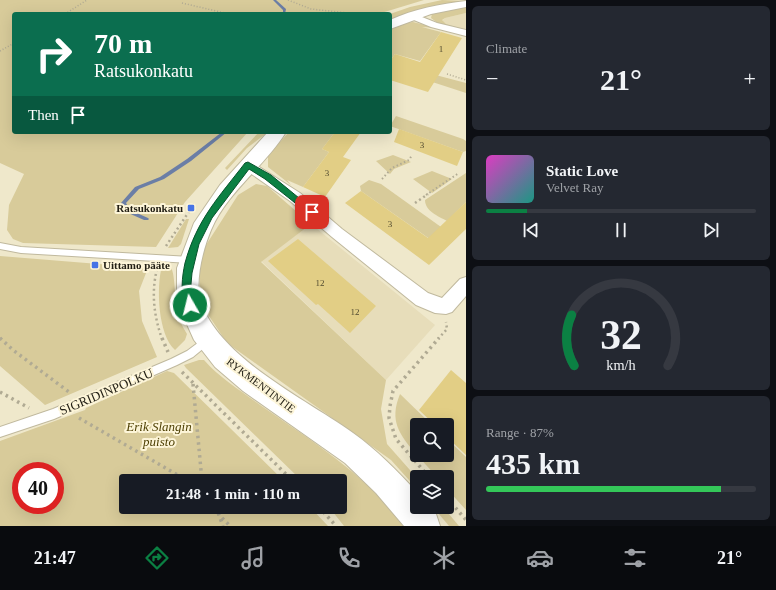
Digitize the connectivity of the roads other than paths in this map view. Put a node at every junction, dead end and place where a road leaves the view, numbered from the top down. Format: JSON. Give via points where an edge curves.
{"nodes":[{"id":1,"x":466,"y":4,"type":"edge"},
{"id":2,"x":412,"y":16,"type":"junction"},
{"id":3,"x":392,"y":24,"type":"edge"},
{"id":4,"x":466,"y":33,"type":"edge"},
{"id":5,"x":276,"y":134,"type":"edge"},
{"id":6,"x":248,"y":165,"type":"junction"},
{"id":7,"x":0,"y":246,"type":"edge"},
{"id":8,"x":190,"y":260,"type":"junction"},
{"id":9,"x":466,"y":284,"type":"edge"},
{"id":10,"x":207,"y":339,"type":"junction"},
{"id":11,"x":0,"y":432,"type":"edge"},
{"id":12,"x":424,"y":526,"type":"edge"}],
"edges":[{"from":1,"to":2,"type":"street","via":[[438,8]]},
{"from":2,"to":3,"type":"street"},
{"from":2,"to":4,"type":"street"},
{"from":5,"to":6,"type":"street","name":"RYKMENTINTIE"},
{"from":6,"to":8,"type":"street","name":"RYKMENTINTIE","via":[[209,215]]},
{"from":6,"to":9,"type":"street","via":[[295,197],[422,299],[435,305],[446,306]]},
{"from":7,"to":8,"type":"lane","via":[[21,250]]},
{"from":8,"to":10,"type":"street","name":"RYKMENTINTIE","via":[[186,284],[190,305],[198,328]]},
{"from":10,"to":11,"type":"lane","name":"SIGRIDINPOLKU","via":[[190,354],[54,414]]},
{"from":10,"to":12,"type":"street","name":"RYKMENTINTIE","via":[[242,374],[344,444],[364,461]]}]}
